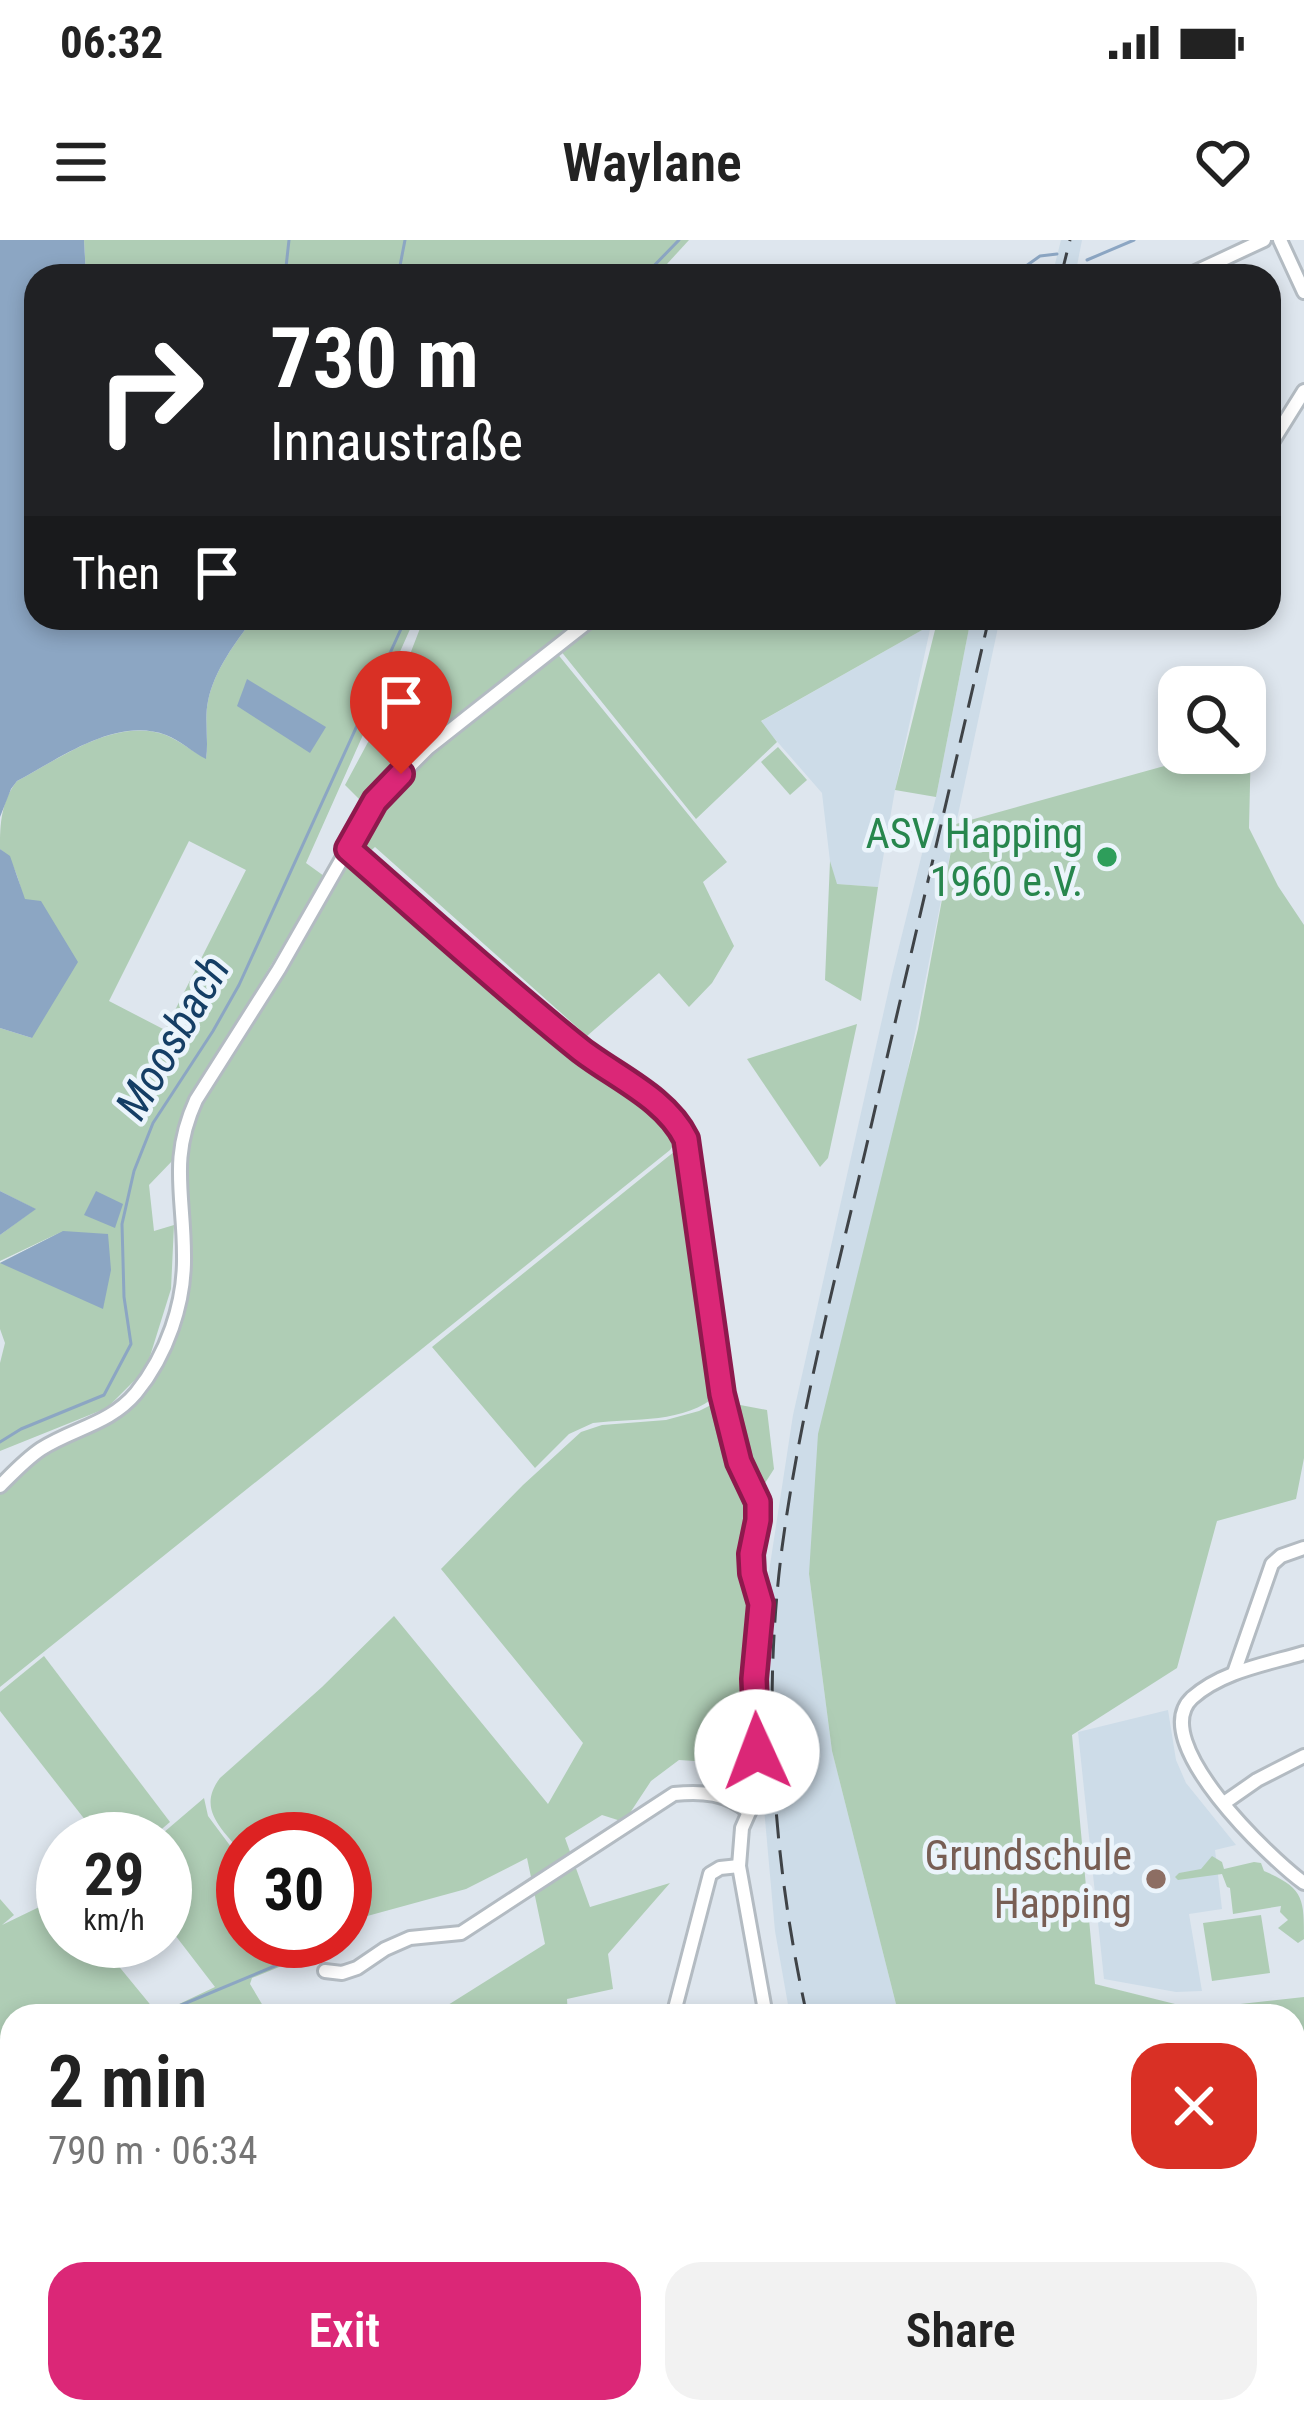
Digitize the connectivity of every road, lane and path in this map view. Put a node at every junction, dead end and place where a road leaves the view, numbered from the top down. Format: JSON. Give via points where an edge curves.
{"nodes":[{"id":1,"x":1264,"y":240,"type":"edge"},
{"id":2,"x":1280,"y":240,"type":"edge"},
{"id":3,"x":1213,"y":264,"type":"edge"},
{"id":4,"x":1304,"y":292,"type":"edge"},
{"id":5,"x":1304,"y":391,"type":"edge"},
{"id":6,"x":1281,"y":427,"type":"edge"},
{"id":7,"x":578,"y":630,"type":"edge"},
{"id":8,"x":348,"y":849,"type":"junction"},
{"id":9,"x":0,"y":1486,"type":"edge"},
{"id":10,"x":1304,"y":1548,"type":"edge"},
{"id":11,"x":1304,"y":1654,"type":"edge"},
{"id":12,"x":1234,"y":1673,"type":"junction"},
{"id":13,"x":1304,"y":1756,"type":"edge"},
{"id":14,"x":1224,"y":1803,"type":"junction"},
{"id":15,"x":749,"y":1812,"type":"junction"},
{"id":16,"x":739,"y":1866,"type":"junction"},
{"id":17,"x":1304,"y":1883,"type":"edge"},
{"id":18,"x":325,"y":1971,"type":"dead end"},
{"id":19,"x":676,"y":2004,"type":"edge"},
{"id":20,"x":764,"y":2004,"type":"edge"}],
"edges":[{"from":1,"to":3,"type":"street"},
{"from":2,"to":4,"type":"street"},
{"from":5,"to":6,"type":"street"},
{"from":7,"to":8,"type":"street","via":[[428,748],[375,801]]},
{"from":8,"to":9,"type":"street","via":[[187,1119],[178,1168],[184,1278],[153,1368],[108,1418],[41,1449]]},
{"from":8,"to":15,"type":"street","via":[[581,1050],[655,1102],[686,1139],[722,1394],[758,1502],[751,1554],[761,1604],[757,1794]]},
{"from":10,"to":12,"type":"street","via":[[1272,1564]]},
{"from":11,"to":12,"type":"street"},
{"from":12,"to":14,"type":"street","via":[[1192,1698],[1181,1726],[1191,1759]]},
{"from":13,"to":14,"type":"street"},
{"from":14,"to":17,"type":"street"},
{"from":15,"to":16,"type":"street"},
{"from":15,"to":18,"type":"street","via":[[734,1799],[674,1794],[460,1933],[410,1938],[357,1968]]},
{"from":16,"to":19,"type":"street","via":[[710,1874]]},
{"from":16,"to":20,"type":"street"}]}
